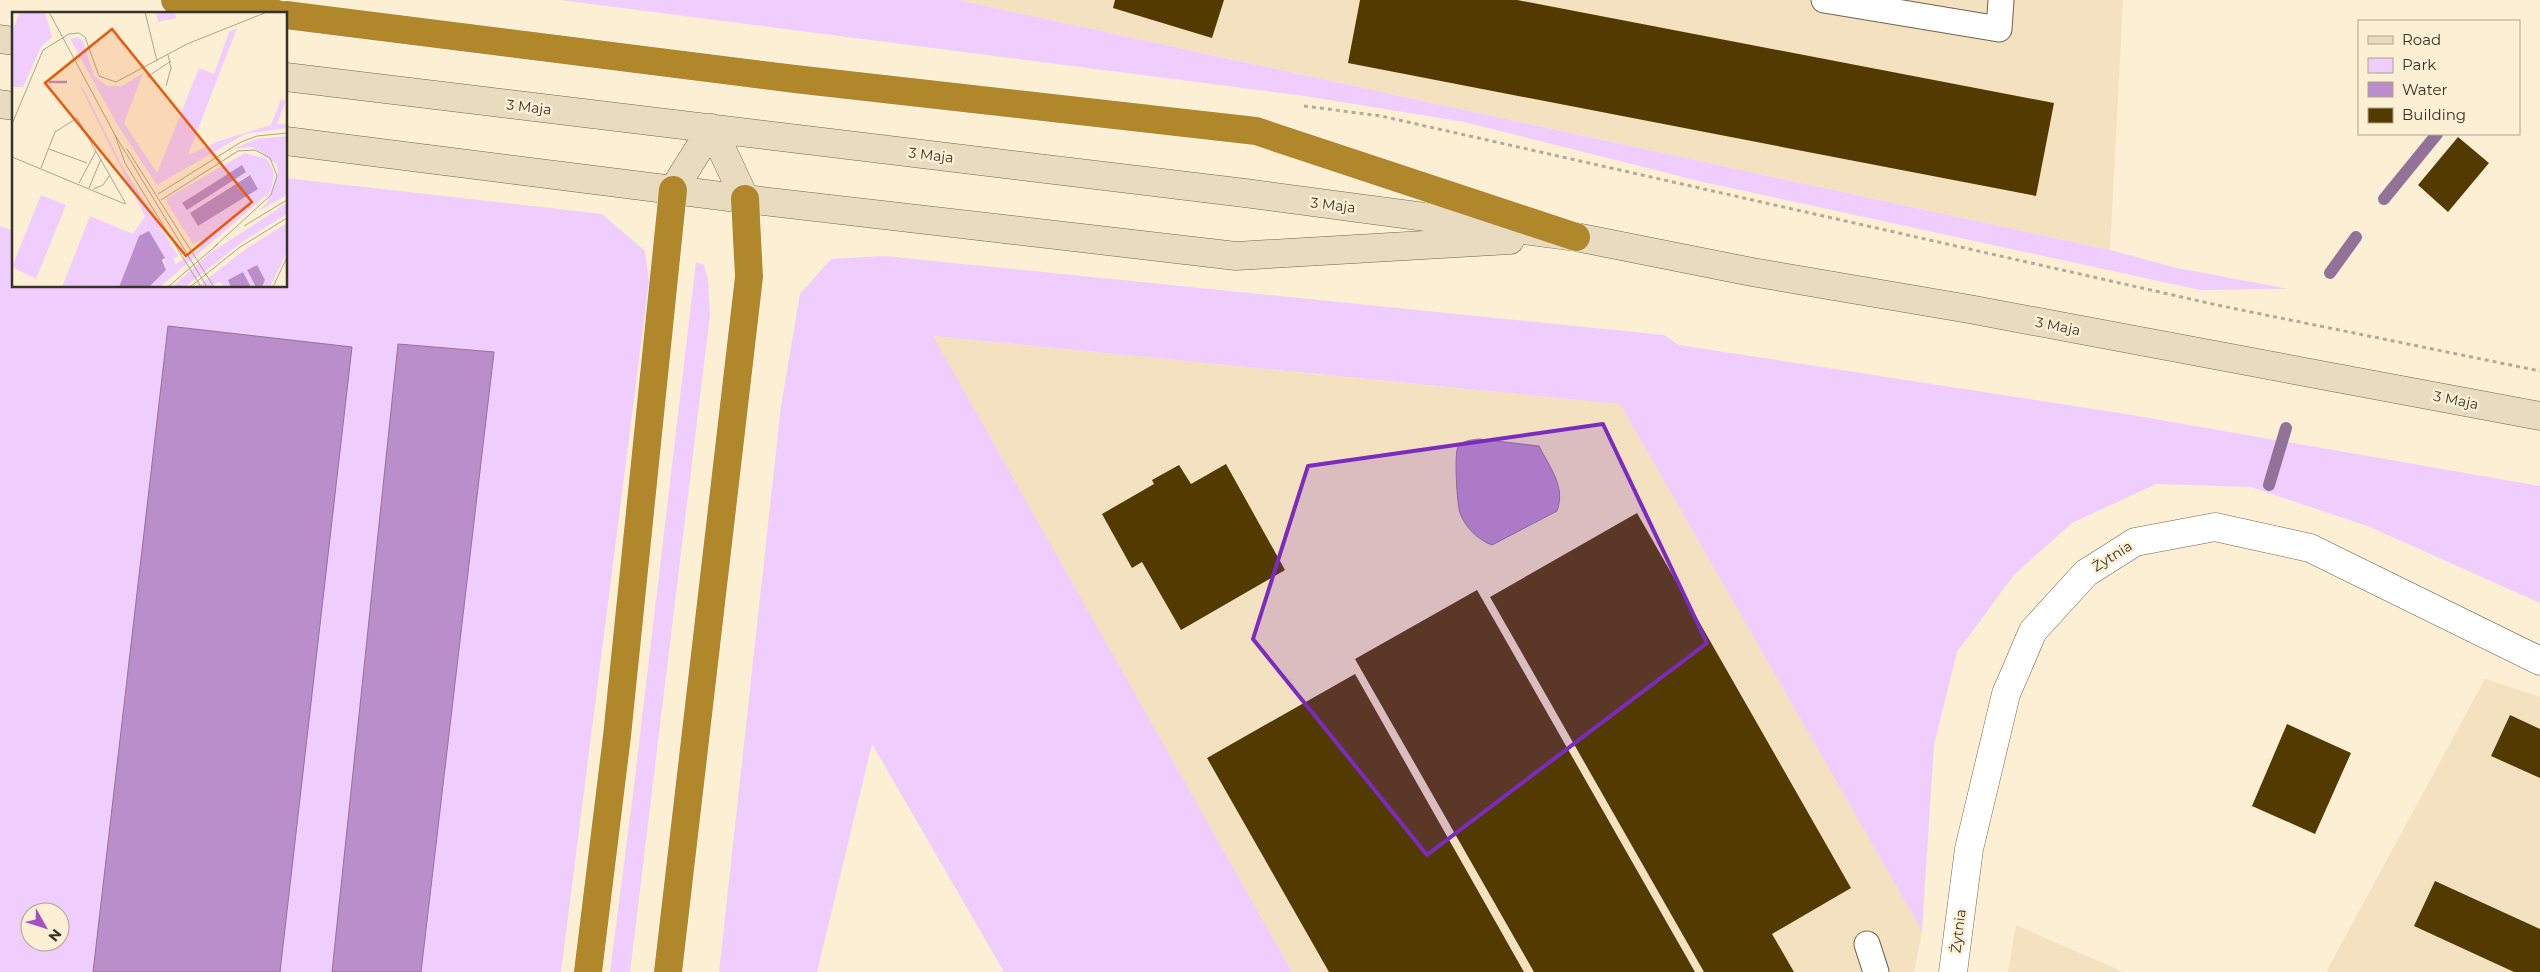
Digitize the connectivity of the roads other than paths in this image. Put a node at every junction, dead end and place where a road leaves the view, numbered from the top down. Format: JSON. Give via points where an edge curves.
{"nodes":[{"id":1,"x":175,"y":0,"type":"edge"},
{"id":2,"x":1824,"y":0,"type":"edge"},
{"id":3,"x":2002,"y":0,"type":"edge"},
{"id":4,"x":263,"y":12,"type":"edge"},
{"id":5,"x":288,"y":15,"type":"edge"},
{"id":6,"x":288,"y":77,"type":"edge"},
{"id":7,"x":712,"y":128,"type":"junction"},
{"id":8,"x":288,"y":141,"type":"edge"},
{"id":9,"x":672,"y":190,"type":"junction"},
{"id":10,"x":745,"y":199,"type":"junction"},
{"id":11,"x":1576,"y":237,"type":"junction"},
{"id":12,"x":2540,"y":416,"type":"edge"},
{"id":13,"x":2540,"y":661,"type":"edge"},
{"id":14,"x":1867,"y":944,"type":"dead end"},
{"id":15,"x":588,"y":972,"type":"edge"},
{"id":16,"x":668,"y":972,"type":"edge"},
{"id":17,"x":1876,"y":972,"type":"edge"},
{"id":18,"x":1953,"y":972,"type":"edge"}],
"edges":[{"from":1,"to":4,"type":"highway"},
{"from":2,"to":3,"type":"lane","via":[[1999,29]]},
{"from":5,"to":11,"type":"highway","via":[[795,79],[1256,131]]},
{"from":6,"to":7,"type":"main road","name":"3 Maja"},
{"from":7,"to":9,"type":"main road"},
{"from":7,"to":10,"type":"main road"},
{"from":7,"to":11,"type":"main road","name":"3 Maja"},
{"from":8,"to":9,"type":"main road","name":"3 Maja"},
{"from":9,"to":10,"type":"main road","name":"3 Maja"},
{"from":9,"to":15,"type":"highway","via":[[617,736]]},
{"from":10,"to":11,"type":"main road","name":"3 Maja","via":[[1236,256]]},
{"from":10,"to":16,"type":"highway","via":[[749,277]]},
{"from":11,"to":12,"type":"main road","name":"3 Maja"},
{"from":13,"to":18,"type":"street","name":"Żytnia","via":[[2310,548],[2215,527],[2135,542],[2086,573],[2033,631],[2006,694],[1970,848]]},
{"from":14,"to":17,"type":"lane"}]}
